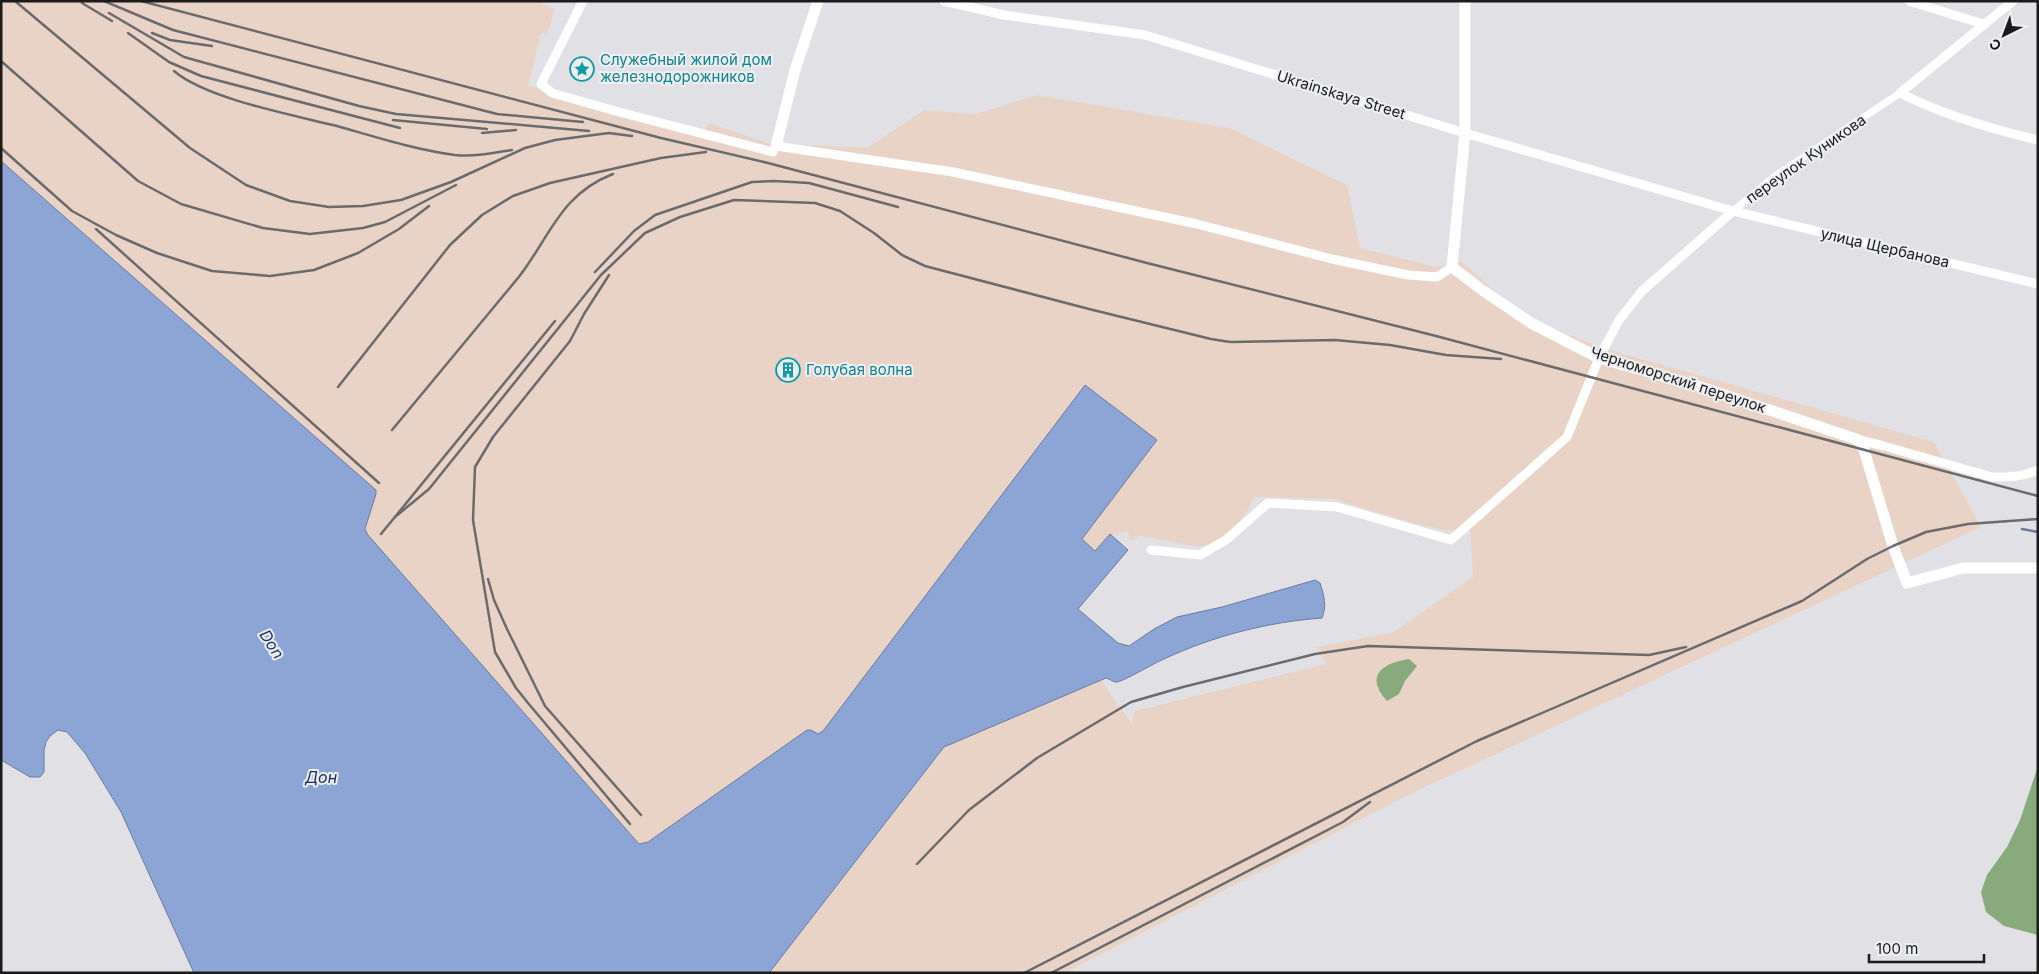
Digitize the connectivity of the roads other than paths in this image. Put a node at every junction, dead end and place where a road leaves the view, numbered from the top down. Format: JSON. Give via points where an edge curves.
{"nodes":[{"id":1,"x":583,"y":1,"type":"edge"},
{"id":2,"x":818,"y":1,"type":"edge"},
{"id":3,"x":944,"y":1,"type":"edge"},
{"id":4,"x":1464,"y":1,"type":"edge"},
{"id":5,"x":1909,"y":1,"type":"edge"},
{"id":6,"x":2013,"y":1,"type":"edge"},
{"id":7,"x":1983,"y":24,"type":"junction"},
{"id":8,"x":1900,"y":93,"type":"junction"},
{"id":9,"x":1465,"y":133,"type":"junction"},
{"id":10,"x":2038,"y":140,"type":"edge"},
{"id":11,"x":774,"y":149,"type":"junction"},
{"id":12,"x":1733,"y":211,"type":"junction"},
{"id":13,"x":1452,"y":267,"type":"junction"},
{"id":14,"x":2038,"y":284,"type":"edge"},
{"id":15,"x":1599,"y":358,"type":"junction"},
{"id":16,"x":1859,"y":440,"type":"junction"},
{"id":17,"x":2038,"y":470,"type":"edge"},
{"id":18,"x":1151,"y":550,"type":"dead end"},
{"id":19,"x":2038,"y":568,"type":"edge"}],
"edges":[{"from":1,"to":11,"type":"street","via":[[541,84],[552,93]]},
{"from":2,"to":11,"type":"street"},
{"from":3,"to":9,"type":"street","name":"Ukrainskaya Street","via":[[1004,15],[1145,34]]},
{"from":4,"to":9,"type":"street"},
{"from":5,"to":7,"type":"street"},
{"from":6,"to":7,"type":"street","name":"переулок Куникова"},
{"from":7,"to":8,"type":"street","name":"переулок Куникова"},
{"from":8,"to":10,"type":"street","via":[[1940,111]]},
{"from":8,"to":12,"type":"street","name":"переулок Куникова","via":[[1775,176]]},
{"from":9,"to":12,"type":"street","name":"Ukrainskaya Street"},
{"from":9,"to":13,"type":"street"},
{"from":11,"to":13,"type":"street","via":[[953,172],[1197,224],[1408,275],[1436,278]]},
{"from":12,"to":14,"type":"street","name":"улица Щербанова"},
{"from":12,"to":15,"type":"street","name":"переулок Куникова","via":[[1642,291],[1619,320]]},
{"from":13,"to":15,"type":"street","name":"Черноморский переулок","via":[[1531,323]]},
{"from":15,"to":16,"type":"street","name":"Черноморский переулок","via":[[1700,387]]},
{"from":15,"to":18,"type":"street","name":"переулок Куникова","via":[[1568,437],[1451,540],[1337,507],[1268,503],[1226,540],[1200,555]]},
{"from":16,"to":17,"type":"street","via":[[1992,477],[2011,478]]},
{"from":16,"to":19,"type":"street","via":[[1907,583],[1963,568]]}]}
